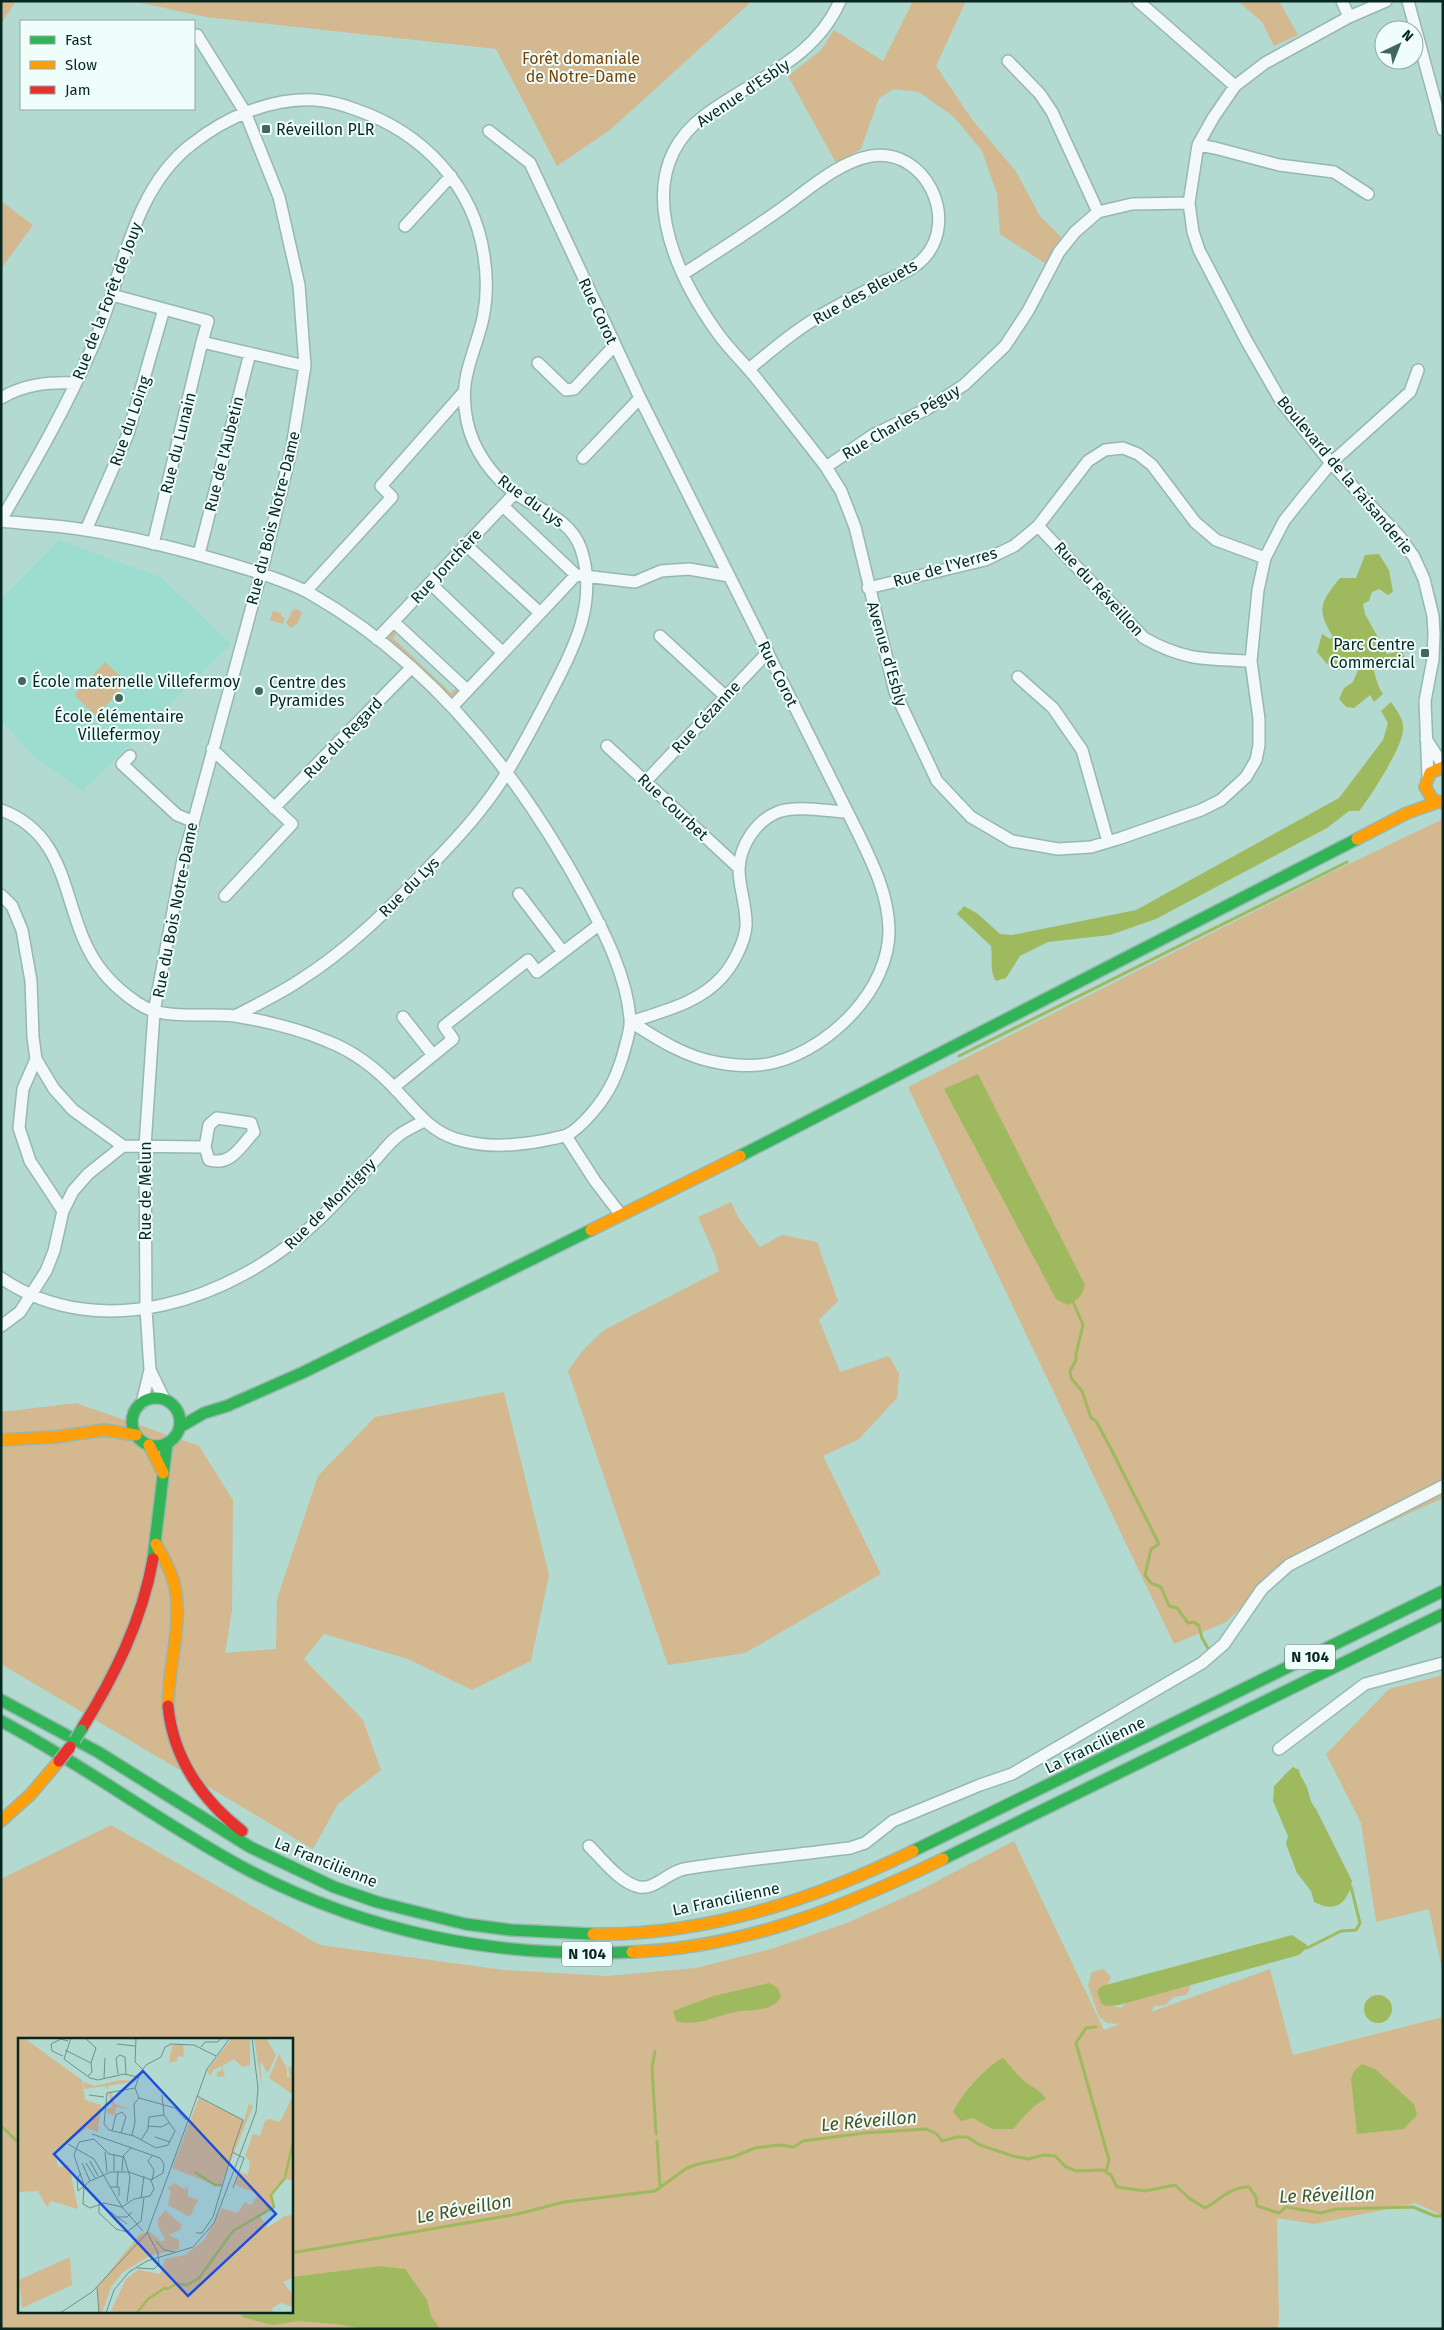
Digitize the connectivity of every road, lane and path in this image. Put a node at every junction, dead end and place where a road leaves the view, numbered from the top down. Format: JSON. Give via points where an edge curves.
{"nodes":[{"id":1,"x":840,"y":1,"type":"edge"},
{"id":2,"x":1138,"y":1,"type":"edge"},
{"id":3,"x":1342,"y":1,"type":"edge"},
{"id":4,"x":1386,"y":1,"type":"edge"},
{"id":5,"x":1408,"y":1,"type":"edge"},
{"id":6,"x":1349,"y":17,"type":"junction"},
{"id":7,"x":197,"y":35,"type":"dead end"},
{"id":8,"x":1008,"y":61,"type":"dead end"},
{"id":9,"x":1235,"y":86,"type":"junction"},
{"id":10,"x":245,"y":112,"type":"junction"},
{"id":11,"x":1443,"y":130,"type":"edge"},
{"id":12,"x":489,"y":131,"type":"dead end"},
{"id":13,"x":1198,"y":145,"type":"junction"},
{"id":14,"x":451,"y":176,"type":"junction"},
{"id":15,"x":1368,"y":194,"type":"dead end"},
{"id":16,"x":1189,"y":203,"type":"junction"},
{"id":17,"x":1098,"y":212,"type":"junction"},
{"id":18,"x":404,"y":226,"type":"dead end"},
{"id":19,"x":683,"y":274,"type":"junction"},
{"id":20,"x":112,"y":296,"type":"junction"},
{"id":21,"x":164,"y":309,"type":"junction"},
{"id":22,"x":202,"y":342,"type":"junction"},
{"id":23,"x":614,"y":346,"type":"junction"},
{"id":24,"x":250,"y":353,"type":"junction"},
{"id":25,"x":538,"y":363,"type":"dead end"},
{"id":26,"x":305,"y":366,"type":"junction"},
{"id":27,"x":749,"y":369,"type":"junction"},
{"id":28,"x":1418,"y":370,"type":"dead end"},
{"id":29,"x":76,"y":383,"type":"junction"},
{"id":30,"x":463,"y":393,"type":"junction"},
{"id":31,"x":1,"y":398,"type":"edge"},
{"id":32,"x":640,"y":398,"type":"junction"},
{"id":33,"x":583,"y":458,"type":"dead end"},
{"id":34,"x":1331,"y":463,"type":"junction"},
{"id":35,"x":826,"y":467,"type":"junction"},
{"id":36,"x":515,"y":493,"type":"junction"},
{"id":37,"x":503,"y":506,"type":"junction"},
{"id":38,"x":1,"y":521,"type":"edge"},
{"id":39,"x":1038,"y":526,"type":"junction"},
{"id":40,"x":86,"y":530,"type":"junction"},
{"id":41,"x":153,"y":544,"type":"junction"},
{"id":42,"x":466,"y":544,"type":"junction"},
{"id":43,"x":198,"y":554,"type":"junction"},
{"id":44,"x":1265,"y":558,"type":"junction"},
{"id":45,"x":261,"y":574,"type":"junction"},
{"id":46,"x":582,"y":576,"type":"junction"},
{"id":47,"x":729,"y":576,"type":"junction"},
{"id":48,"x":430,"y":583,"type":"junction"},
{"id":49,"x":868,"y":588,"type":"junction"},
{"id":50,"x":306,"y":591,"type":"junction"},
{"id":51,"x":540,"y":613,"type":"junction"},
{"id":52,"x":394,"y":622,"type":"junction"},
{"id":53,"x":660,"y":636,"type":"dead end"},
{"id":54,"x":377,"y":639,"type":"junction"},
{"id":55,"x":768,"y":652,"type":"junction"},
{"id":56,"x":503,"y":653,"type":"junction"},
{"id":57,"x":1251,"y":661,"type":"junction"},
{"id":58,"x":411,"y":668,"type":"junction"},
{"id":59,"x":1018,"y":677,"type":"dead end"},
{"id":60,"x":467,"y":690,"type":"junction"},
{"id":61,"x":725,"y":696,"type":"junction"},
{"id":62,"x":452,"y":707,"type":"junction"},
{"id":63,"x":1425,"y":737,"type":"junction"},
{"id":64,"x":607,"y":746,"type":"dead end"},
{"id":65,"x":212,"y":749,"type":"junction"},
{"id":66,"x":130,"y":756,"type":"dead end"},
{"id":67,"x":1443,"y":766,"type":"edge"},
{"id":68,"x":507,"y":771,"type":"junction"},
{"id":69,"x":646,"y":782,"type":"junction"},
{"id":70,"x":1426,"y":782,"type":"junction"},
{"id":71,"x":1440,"y":802,"type":"edge"},
{"id":72,"x":274,"y":808,"type":"junction"},
{"id":73,"x":1,"y":810,"type":"edge"},
{"id":74,"x":847,"y":812,"type":"junction"},
{"id":75,"x":1407,"y":813,"type":"junction"},
{"id":76,"x":192,"y":821,"type":"junction"},
{"id":77,"x":1108,"y":842,"type":"junction"},
{"id":78,"x":739,"y":868,"type":"junction"},
{"id":79,"x":518,"y":894,"type":"dead end"},
{"id":80,"x":1,"y":895,"type":"edge"},
{"id":81,"x":225,"y":896,"type":"dead end"},
{"id":82,"x":600,"y":924,"type":"junction"},
{"id":83,"x":563,"y":952,"type":"junction"},
{"id":84,"x":154,"y":1012,"type":"junction"},
{"id":85,"x":235,"y":1016,"type":"junction"},
{"id":86,"x":403,"y":1017,"type":"dead end"},
{"id":87,"x":631,"y":1022,"type":"junction"},
{"id":88,"x":433,"y":1055,"type":"junction"},
{"id":89,"x":36,"y":1059,"type":"junction"},
{"id":90,"x":394,"y":1088,"type":"junction"},
{"id":91,"x":424,"y":1121,"type":"junction"},
{"id":92,"x":566,"y":1136,"type":"junction"},
{"id":93,"x":123,"y":1146,"type":"junction"},
{"id":94,"x":145,"y":1146,"type":"junction"},
{"id":95,"x":205,"y":1147,"type":"junction"},
{"id":96,"x":63,"y":1211,"type":"junction"},
{"id":97,"x":621,"y":1215,"type":"junction"},
{"id":98,"x":1,"y":1278,"type":"edge"},
{"id":99,"x":30,"y":1294,"type":"junction"},
{"id":100,"x":146,"y":1309,"type":"junction"},
{"id":101,"x":1,"y":1326,"type":"edge"},
{"id":102,"x":150,"y":1370,"type":"junction"},
{"id":103,"x":164,"y":1399,"type":"junction"},
{"id":104,"x":142,"y":1402,"type":"junction"},
{"id":105,"x":176,"y":1409,"type":"junction"},
{"id":106,"x":204,"y":1413,"type":"junction"},
{"id":107,"x":133,"y":1415,"type":"junction"},
{"id":108,"x":180,"y":1428,"type":"junction"},
{"id":109,"x":105,"y":1430,"type":"junction"},
{"id":110,"x":136,"y":1435,"type":"junction"},
{"id":111,"x":1,"y":1440,"type":"edge"},
{"id":112,"x":167,"y":1443,"type":"junction"},
{"id":113,"x":149,"y":1444,"type":"junction"},
{"id":114,"x":163,"y":1473,"type":"junction"},
{"id":115,"x":1443,"y":1486,"type":"edge"},
{"id":116,"x":156,"y":1544,"type":"junction"},
{"id":117,"x":1443,"y":1591,"type":"edge"},
{"id":118,"x":1443,"y":1614,"type":"edge"},
{"id":119,"x":1443,"y":1663,"type":"edge"},
{"id":120,"x":1,"y":1700,"type":"edge"},
{"id":121,"x":1,"y":1721,"type":"edge"},
{"id":122,"x":1,"y":1732,"type":"edge"},
{"id":123,"x":1279,"y":1749,"type":"dead end"},
{"id":124,"x":67,"y":1757,"type":"junction"},
{"id":125,"x":1,"y":1821,"type":"edge"},
{"id":126,"x":589,"y":1846,"type":"dead end"},
{"id":127,"x":299,"y":1869,"type":"junction"}],
"edges":[{"from":1,"to":19,"type":"street","name":"Avenue d'Esbly","via":[[823,32],[804,52],[703,117],[675,144],[665,174],[663,211],[668,242]]},
{"from":2,"to":9,"type":"street"},
{"from":3,"to":6,"type":"street"},
{"from":4,"to":6,"type":"street","name":"Boulevard de la Faisanderie"},
{"from":5,"to":11,"type":"street"},
{"from":6,"to":9,"type":"street","name":"Boulevard de la Faisanderie","via":[[1265,63]]},
{"from":7,"to":10,"type":"street","name":"Rue du Bois Notre-Dame"},
{"from":8,"to":17,"type":"street","via":[[1040,94],[1052,112]]},
{"from":9,"to":13,"type":"street","name":"Boulevard de la Faisanderie"},
{"from":10,"to":14,"type":"street","name":"Rue du Lys","via":[[312,100],[338,104],[384,120],[410,134]]},
{"from":10,"to":20,"type":"street","name":"Rue de la Forêt de Jouy","via":[[189,146],[165,170],[149,193],[139,216]]},
{"from":10,"to":26,"type":"street","name":"Rue du Bois Notre-Dame","via":[[279,197],[299,285]]},
{"from":12,"to":23,"type":"street","name":"Rue Corot","via":[[530,163]]},
{"from":13,"to":15,"type":"street","via":[[1280,165],[1334,172]]},
{"from":13,"to":16,"type":"street","name":"Boulevard de la Faisanderie"},
{"from":14,"to":18,"type":"street"},
{"from":14,"to":30,"type":"street","name":"Rue du Lys","via":[[466,200],[477,228],[486,284],[484,316]]},
{"from":16,"to":17,"type":"street","name":"Rue Charles Péguy","via":[[1132,204]]},
{"from":16,"to":34,"type":"street","name":"Boulevard de la Faisanderie","via":[[1199,250],[1246,340],[1281,401]]},
{"from":17,"to":35,"type":"street","name":"Rue Charles Péguy","via":[[1075,232],[1059,252],[1028,311],[1005,346],[964,385],[927,409],[873,435]]},
{"from":19,"to":27,"type":"street","name":"Avenue d'Esbly","via":[[720,336]]},
{"from":19,"to":27,"type":"street","name":"Rue des Bleuets","via":[[850,162],[873,156],[894,158],[914,166],[928,182],[937,202],[940,220],[935,241],[924,258],[909,270],[815,319]]},
{"from":20,"to":21,"type":"street"},
{"from":20,"to":29,"type":"street","name":"Rue de la Forêt de Jouy"},
{"from":21,"to":22,"type":"street","name":"Rue du Lunain","via":[[208,321]]},
{"from":21,"to":40,"type":"street","name":"Rue du Loing","via":[[128,434]]},
{"from":22,"to":24,"type":"street"},
{"from":22,"to":41,"type":"street","name":"Rue du Lunain"},
{"from":23,"to":25,"type":"street","via":[[574,389],[566,390]]},
{"from":23,"to":32,"type":"street","name":"Rue Corot"},
{"from":24,"to":26,"type":"street"},
{"from":24,"to":43,"type":"street","name":"Rue de l'Aubetin"},
{"from":26,"to":45,"type":"street","name":"Rue du Bois Notre-Dame","via":[[292,447]]},
{"from":27,"to":35,"type":"street","name":"Avenue d'Esbly"},
{"from":28,"to":34,"type":"street","name":"Avenue d'Esbly","via":[[1410,392]]},
{"from":29,"to":31,"type":"street","via":[[51,382],[17,389]]},
{"from":29,"to":38,"type":"street","name":"Rue de la Forêt de Jouy","via":[[54,429]]},
{"from":30,"to":36,"type":"street","name":"Rue du Lys","via":[[474,445],[492,472]]},
{"from":30,"to":50,"type":"street","via":[[381,486],[392,497]]},
{"from":32,"to":33,"type":"street"},
{"from":32,"to":47,"type":"street","name":"Rue Corot"},
{"from":34,"to":44,"type":"street","name":"Avenue d'Esbly","via":[[1284,520]]},
{"from":34,"to":63,"type":"street","name":"Boulevard de la Faisanderie","via":[[1400,537],[1424,579],[1434,634],[1425,700]]},
{"from":35,"to":49,"type":"street","name":"Avenue d'Esbly","via":[[841,491],[855,527]]},
{"from":36,"to":37,"type":"street","name":"Rue Jonchère"},
{"from":36,"to":46,"type":"street","name":"Rue du Lys","via":[[568,527],[580,546]]},
{"from":37,"to":42,"type":"street","name":"Rue Jonchère"},
{"from":37,"to":46,"type":"street"},
{"from":38,"to":40,"type":"street"},
{"from":39,"to":44,"type":"street","name":"Rue de l'Yerres","via":[[1088,461],[1105,450],[1123,448],[1152,465],[1195,522],[1216,540]]},
{"from":39,"to":49,"type":"street","name":"Rue de l'Yerres","via":[[1014,546],[985,560]]},
{"from":39,"to":57,"type":"street","name":"Rue du Réveillon","via":[[1144,638],[1165,650],[1196,659]]},
{"from":40,"to":41,"type":"street"},
{"from":41,"to":43,"type":"street"},
{"from":42,"to":48,"type":"street","name":"Rue Jonchère"},
{"from":42,"to":51,"type":"street"},
{"from":43,"to":45,"type":"street"},
{"from":44,"to":57,"type":"street","name":"Avenue d'Esbly","via":[[1258,590]]},
{"from":45,"to":50,"type":"street"},
{"from":45,"to":65,"type":"street","name":"Rue du Bois Notre-Dame"},
{"from":46,"to":47,"type":"street","via":[[635,582],[661,571],[688,569]]},
{"from":46,"to":51,"type":"street"},
{"from":46,"to":68,"type":"street","name":"Rue du Lys","via":[[588,597],[584,619],[567,662]]},
{"from":47,"to":55,"type":"street","name":"Rue Corot"},
{"from":48,"to":52,"type":"street","name":"Rue Jonchère"},
{"from":48,"to":56,"type":"street"},
{"from":49,"to":77,"type":"street","name":"Avenue d'Esbly","via":[[895,692],[937,782],[971,817],[1012,841],[1058,849],[1091,847]]},
{"from":50,"to":54,"type":"street"},
{"from":51,"to":56,"type":"street"},
{"from":52,"to":54,"type":"street","name":"Rue Jonchère"},
{"from":52,"to":60,"type":"street"},
{"from":53,"to":61,"type":"street"},
{"from":54,"to":58,"type":"street"},
{"from":55,"to":61,"type":"street","name":"Rue Cézanne"},
{"from":55,"to":74,"type":"street","name":"Rue Corot"},
{"from":56,"to":60,"type":"street"},
{"from":57,"to":77,"type":"street","name":"Avenue d'Esbly","via":[[1259,719],[1259,746],[1256,760],[1246,777],[1221,800],[1201,810]]},
{"from":58,"to":62,"type":"street"},
{"from":58,"to":72,"type":"street","name":"Rue du Regard"},
{"from":59,"to":77,"type":"street","via":[[1053,708],[1082,750]]},
{"from":60,"to":62,"type":"street"},
{"from":61,"to":69,"type":"street","name":"Rue Cézanne"},
{"from":62,"to":68,"type":"street"},
{"from":63,"to":67,"type":"street"},
{"from":63,"to":70,"type":"street","name":"Boulevard de la Faisanderie"},
{"from":64,"to":69,"type":"street","name":"Rue Courbet"},
{"from":65,"to":72,"type":"street"},
{"from":65,"to":76,"type":"street","name":"Rue du Bois Notre-Dame"},
{"from":66,"to":76,"type":"street","via":[[122,764],[177,815]]},
{"from":67,"to":70,"type":"main road","via":[[1434,770]]},
{"from":68,"to":82,"type":"street","via":[[564,858]]},
{"from":68,"to":85,"type":"street","name":"Rue du Lys","via":[[471,822],[394,904],[355,939],[298,982]]},
{"from":69,"to":78,"type":"street","name":"Rue Courbet"},
{"from":70,"to":71,"type":"main road","via":[[1429,796]]},
{"from":70,"to":75,"type":"main road"},
{"from":71,"to":75,"type":"main road"},
{"from":72,"to":81,"type":"street","via":[[292,824]]},
{"from":73,"to":84,"type":"street","via":[[16,816],[53,852],[86,948],[104,974],[125,994]]},
{"from":74,"to":78,"type":"street","via":[[807,809],[779,812],[755,828],[744,846]]},
{"from":74,"to":87,"type":"street","name":"Rue Corot","via":[[886,899],[889,931],[877,975],[854,1013],[834,1032],[804,1052],[774,1063],[745,1066],[685,1054]]},
{"from":75,"to":97,"type":"main road"},
{"from":76,"to":84,"type":"street","name":"Rue du Bois Notre-Dame"},
{"from":78,"to":87,"type":"street","via":[[746,926],[738,951],[723,977],[700,996]]},
{"from":79,"to":83,"type":"street"},
{"from":80,"to":89,"type":"street","via":[[12,906],[22,930],[31,981],[32,1037]]},
{"from":82,"to":83,"type":"street"},
{"from":82,"to":87,"type":"street","via":[[623,982]]},
{"from":83,"to":88,"type":"street","via":[[537,972],[528,960],[444,1026],[453,1039]]},
{"from":84,"to":85,"type":"street"},
{"from":84,"to":94,"type":"street","name":"Rue de Melun"},
{"from":85,"to":90,"type":"street","via":[[328,1041],[363,1060]]},
{"from":86,"to":88,"type":"street"},
{"from":87,"to":92,"type":"street","via":[[615,1082],[583,1124]]},
{"from":88,"to":90,"type":"street"},
{"from":89,"to":93,"type":"street","via":[[54,1089],[73,1110]]},
{"from":89,"to":96,"type":"street","via":[[23,1089],[19,1128],[30,1160]]},
{"from":90,"to":91,"type":"street"},
{"from":91,"to":92,"type":"street","via":[[450,1138],[485,1146],[512,1146]]},
{"from":91,"to":100,"type":"street","name":"Rue de Montigny","via":[[398,1136],[314,1224],[282,1252],[243,1277],[207,1293]]},
{"from":92,"to":97,"type":"street"},
{"from":93,"to":94,"type":"street"},
{"from":93,"to":96,"type":"street","via":[[88,1174],[73,1191]]},
{"from":94,"to":95,"type":"street"},
{"from":94,"to":100,"type":"street","name":"Rue de Melun"},
{"from":95,"to":95,"type":"street","via":[[209,1160],[227,1161],[254,1132],[251,1123],[217,1118],[209,1125]]},
{"from":96,"to":99,"type":"street","via":[[54,1251],[46,1271]]},
{"from":97,"to":106,"type":"main road","via":[[304,1372]]},
{"from":98,"to":99,"type":"street","name":"Rue de Montigny"},
{"from":99,"to":100,"type":"street","name":"Rue de Montigny","via":[[57,1305],[90,1311]]},
{"from":99,"to":101,"type":"street","via":[[20,1312]]},
{"from":100,"to":102,"type":"street","name":"Rue de Melun"},
{"from":102,"to":103,"type":"street","name":"Rue de Melun"},
{"from":102,"to":104,"type":"street","name":"Rue de Melun"},
{"from":103,"to":104,"type":"main road","via":[[152,1398]]},
{"from":103,"to":105,"type":"main road"},
{"from":104,"to":107,"type":"main road"},
{"from":105,"to":106,"type":"main road"},
{"from":105,"to":108,"type":"main road"},
{"from":106,"to":108,"type":"main road"},
{"from":107,"to":109,"type":"main road"},
{"from":107,"to":110,"type":"main road"},
{"from":108,"to":112,"type":"main road"},
{"from":109,"to":110,"type":"main road"},
{"from":109,"to":111,"type":"main road"},
{"from":110,"to":113,"type":"main road"},
{"from":112,"to":113,"type":"main road"},
{"from":112,"to":114,"type":"main road"},
{"from":113,"to":114,"type":"main road"},
{"from":114,"to":116,"type":"main road"},
{"from":115,"to":126,"type":"street","via":[[1289,1565],[1262,1589],[1224,1644],[1202,1664],[1012,1774],[894,1821],[865,1843],[850,1848],[677,1870],[652,1886],[641,1888],[620,1877]]},
{"from":116,"to":125,"type":"main road","bridge":true,"via":[[132,1630],[96,1706],[75,1740],[44,1779]]},
{"from":116,"to":127,"type":"main road","via":[[173,1577],[177,1594],[168,1708],[179,1750],[196,1784],[221,1814],[257,1842],[291,1860]]},
{"from":117,"to":127,"type":"main road","name":"La Francilienne","number":"N 104","via":[[867,1874],[735,1917],[691,1926],[602,1934],[517,1931],[481,1927],[394,1906],[334,1886]]},
{"from":118,"to":124,"type":"main road","number":"N 104","via":[[874,1893],[784,1925],[650,1951],[554,1954],[514,1951],[445,1940],[346,1913],[279,1885],[215,1851]]},
{"from":119,"to":123,"type":"street","via":[[1365,1684]]},
{"from":120,"to":127,"type":"main road","name":"La Francilienne","number":"N 104","via":[[52,1725],[224,1832],[271,1858]]},
{"from":121,"to":124,"type":"main road","number":"N 104"},
{"from":122,"to":124,"type":"main road","via":[[39,1750]]}]}
